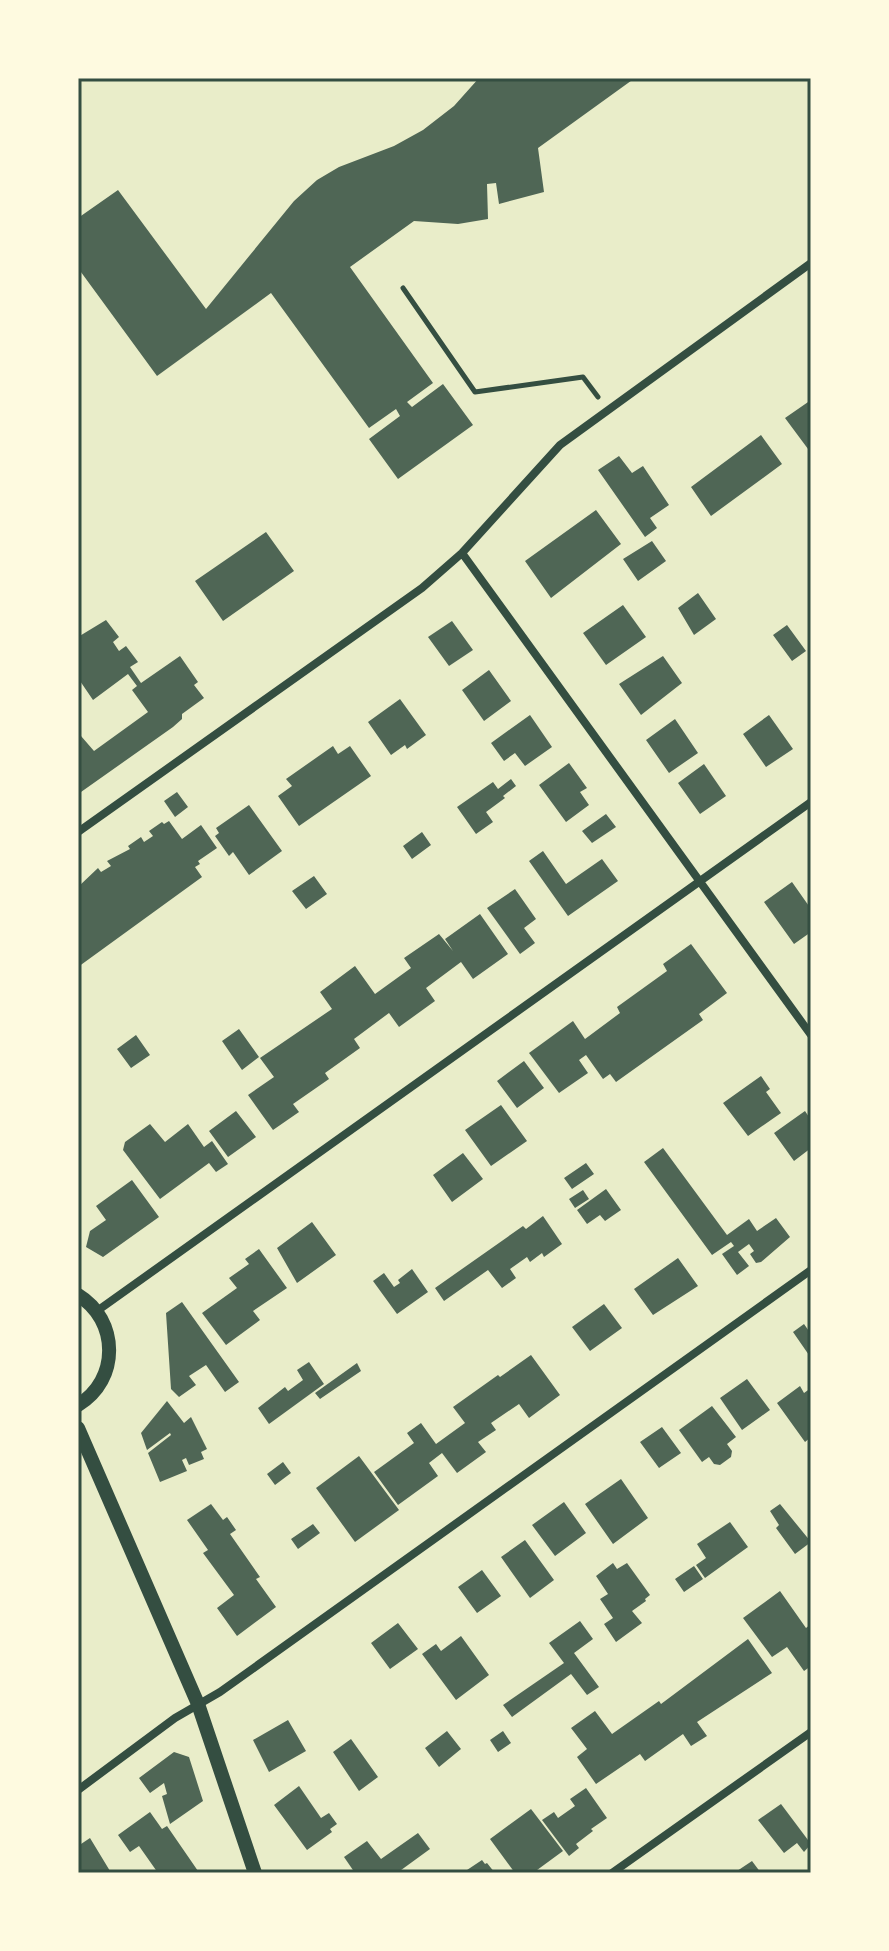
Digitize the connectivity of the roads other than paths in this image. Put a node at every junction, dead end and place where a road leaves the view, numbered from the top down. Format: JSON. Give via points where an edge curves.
{"nodes":[{"id":1,"x":811,"y":263,"type":"edge"},
{"id":2,"x":462,"y":553,"type":"junction"},
{"id":3,"x":811,"y":802,"type":"edge"},
{"id":4,"x":78,"y":832,"type":"edge"},
{"id":5,"x":701,"y":881,"type":"junction"},
{"id":6,"x":811,"y":1035,"type":"edge"},
{"id":7,"x":811,"y":1270,"type":"edge"},
{"id":8,"x":78,"y":1295,"type":"edge"},
{"id":9,"x":97,"y":1311,"type":"junction"},
{"id":10,"x":78,"y":1405,"type":"edge"},
{"id":11,"x":78,"y":1428,"type":"edge"},
{"id":12,"x":198,"y":1704,"type":"junction"},
{"id":13,"x":811,"y":1732,"type":"edge"},
{"id":14,"x":78,"y":1790,"type":"edge"},
{"id":15,"x":255,"y":1873,"type":"edge"},
{"id":16,"x":612,"y":1873,"type":"edge"}],
"edges":[{"from":1,"to":2,"type":"street","via":[[560,445]]},
{"from":2,"to":4,"type":"street","via":[[422,588]]},
{"from":2,"to":5,"type":"street"},
{"from":3,"to":5,"type":"street"},
{"from":5,"to":6,"type":"street"},
{"from":5,"to":9,"type":"street"},
{"from":7,"to":12,"type":"street"},
{"from":8,"to":9,"type":"street"},
{"from":9,"to":10,"type":"street","via":[[107,1329],[108,1367],[100,1385]]},
{"from":11,"to":12,"type":"street"},
{"from":12,"to":14,"type":"street"},
{"from":12,"to":15,"type":"street"},
{"from":13,"to":16,"type":"street"}]}
